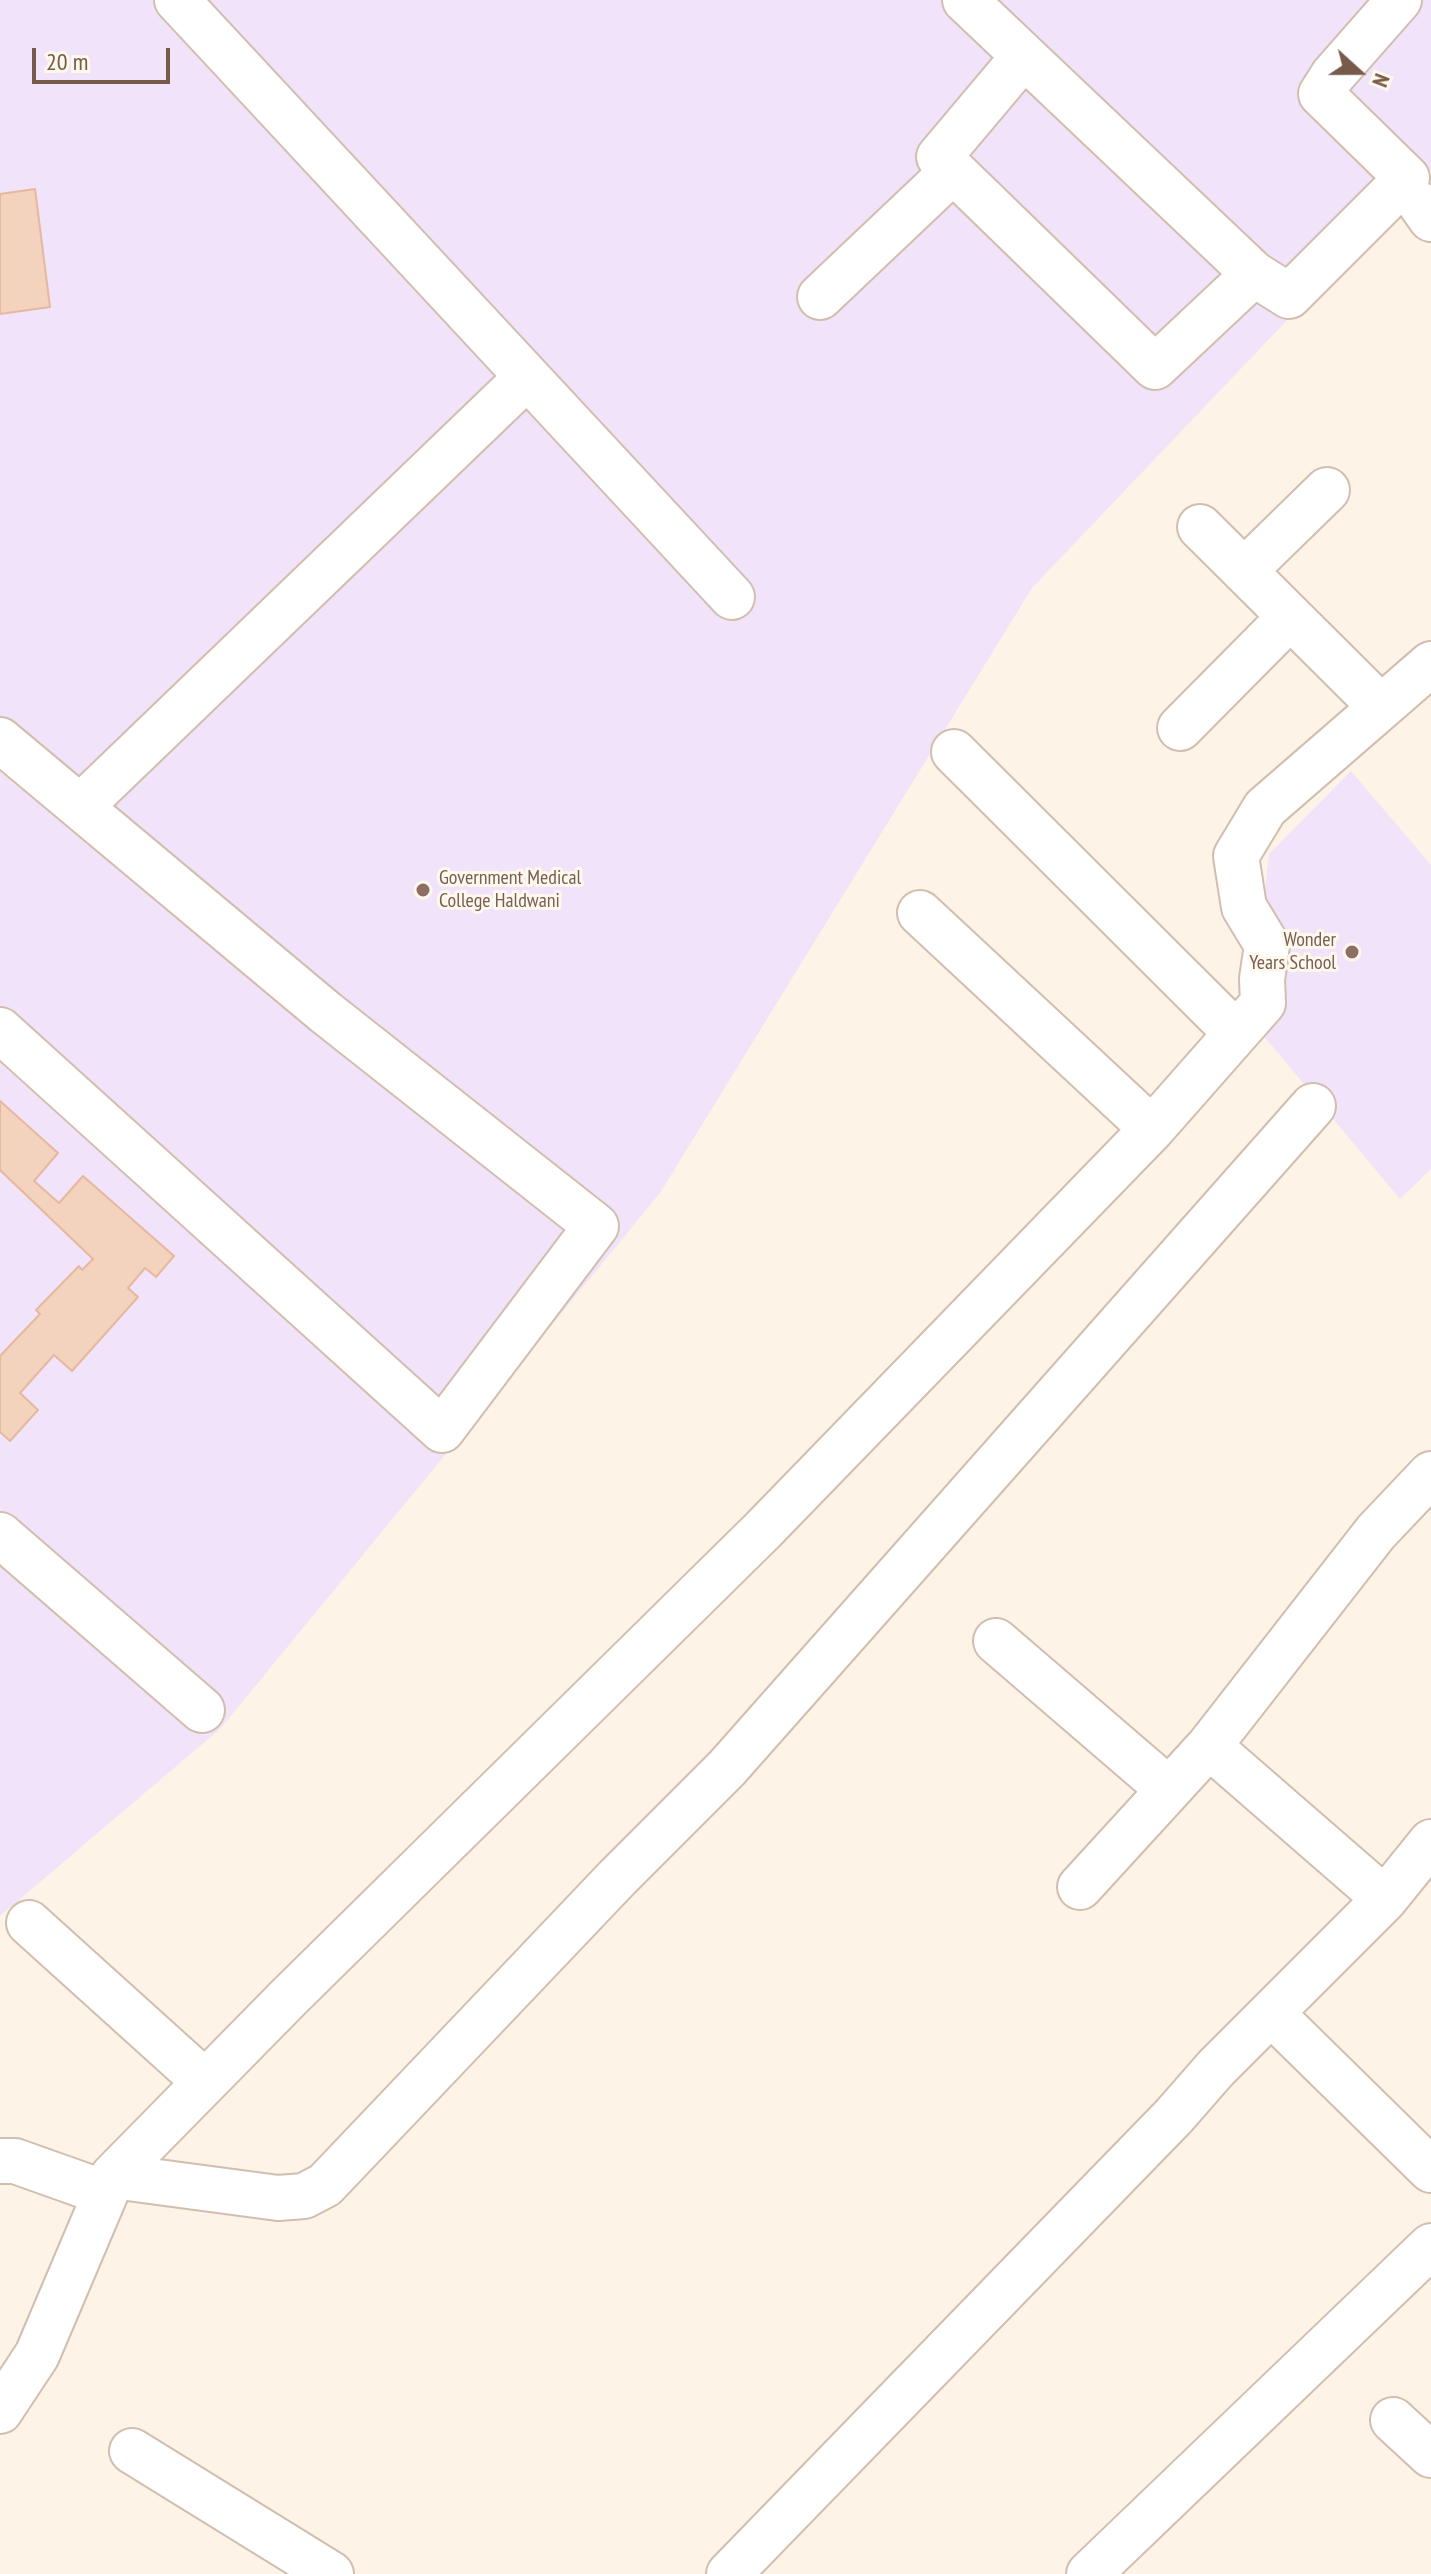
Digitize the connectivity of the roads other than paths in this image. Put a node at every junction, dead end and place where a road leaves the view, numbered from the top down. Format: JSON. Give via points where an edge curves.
{"nodes":[{"id":1,"x":177,"y":0,"type":"edge"},
{"id":2,"x":965,"y":0,"type":"edge"},
{"id":3,"x":1399,"y":0,"type":"edge"},
{"id":4,"x":1024,"y":56,"type":"junction"},
{"id":5,"x":953,"y":171,"type":"junction"},
{"id":6,"x":1254,"y":274,"type":"junction"},
{"id":7,"x":820,"y":297,"type":"dead end"},
{"id":8,"x":527,"y":377,"type":"junction"},
{"id":9,"x":1327,"y":490,"type":"dead end"},
{"id":10,"x":1200,"y":527,"type":"dead end"},
{"id":11,"x":1244,"y":571,"type":"junction"},
{"id":12,"x":732,"y":597,"type":"dead end"},
{"id":13,"x":1290,"y":617,"type":"junction"},
{"id":14,"x":1431,"y":664,"type":"edge"},
{"id":15,"x":1381,"y":707,"type":"junction"},
{"id":16,"x":1180,"y":728,"type":"dead end"},
{"id":17,"x":0,"y":740,"type":"edge"},
{"id":18,"x":954,"y":752,"type":"dead end"},
{"id":19,"x":80,"y":807,"type":"junction"},
{"id":20,"x":920,"y":913,"type":"dead end"},
{"id":21,"x":0,"y":1030,"type":"edge"},
{"id":22,"x":1235,"y":1032,"type":"junction"},
{"id":23,"x":1313,"y":1106,"type":"dead end"},
{"id":24,"x":1152,"y":1129,"type":"junction"},
{"id":25,"x":1431,"y":1474,"type":"edge"},
{"id":26,"x":0,"y":1535,"type":"edge"},
{"id":27,"x":996,"y":1641,"type":"dead end"},
{"id":28,"x":202,"y":1710,"type":"dead end"},
{"id":29,"x":1209,"y":1746,"type":"junction"},
{"id":30,"x":1168,"y":1789,"type":"junction"},
{"id":31,"x":1431,"y":1842,"type":"edge"},
{"id":32,"x":1080,"y":1887,"type":"dead end"},
{"id":33,"x":1385,"y":1899,"type":"junction"},
{"id":34,"x":29,"y":1923,"type":"dead end"},
{"id":35,"x":1272,"y":2014,"type":"junction"},
{"id":36,"x":205,"y":2082,"type":"junction"},
{"id":37,"x":0,"y":2161,"type":"edge"},
{"id":38,"x":1431,"y":2170,"type":"edge"},
{"id":39,"x":109,"y":2184,"type":"junction"},
{"id":40,"x":1431,"y":2246,"type":"edge"},
{"id":41,"x":0,"y":2411,"type":"edge"},
{"id":42,"x":1393,"y":2420,"type":"dead end"},
{"id":43,"x":132,"y":2451,"type":"dead end"},
{"id":44,"x":1431,"y":2455,"type":"edge"},
{"id":45,"x":331,"y":2574,"type":"edge"},
{"id":46,"x":729,"y":2574,"type":"edge"},
{"id":47,"x":1089,"y":2574,"type":"edge"}],
"edges":[{"from":1,"to":8,"type":"street"},
{"from":2,"to":4,"type":"street"},
{"from":3,"to":6,"type":"street","via":[[1321,94],[1407,178],[1289,296]]},
{"from":4,"to":5,"type":"street","via":[[939,157]]},
{"from":4,"to":6,"type":"street"},
{"from":5,"to":6,"type":"street","via":[[1155,367]]},
{"from":5,"to":7,"type":"street"},
{"from":8,"to":12,"type":"street"},
{"from":8,"to":19,"type":"street"},
{"from":9,"to":11,"type":"street"},
{"from":10,"to":11,"type":"street"},
{"from":11,"to":13,"type":"street"},
{"from":13,"to":15,"type":"street"},
{"from":13,"to":16,"type":"street"},
{"from":14,"to":15,"type":"street"},
{"from":15,"to":22,"type":"street","via":[[1265,808],[1236,856],[1244,907],[1267,945],[1263,1003]]},
{"from":17,"to":19,"type":"street"},
{"from":18,"to":22,"type":"street"},
{"from":19,"to":21,"type":"street","via":[[325,1012],[596,1226],[442,1430]]},
{"from":20,"to":24,"type":"street"},
{"from":22,"to":24,"type":"street"},
{"from":23,"to":39,"type":"street","via":[[727,1768],[325,2185],[304,2196],[278,2198]]},
{"from":24,"to":36,"type":"street","via":[[763,1530]]},
{"from":25,"to":29,"type":"street","via":[[1376,1532]]},
{"from":26,"to":28,"type":"street"},
{"from":27,"to":30,"type":"street"},
{"from":29,"to":30,"type":"street"},
{"from":29,"to":33,"type":"street"},
{"from":30,"to":32,"type":"street"},
{"from":31,"to":33,"type":"street"},
{"from":33,"to":35,"type":"street"},
{"from":34,"to":36,"type":"street"},
{"from":35,"to":38,"type":"street"},
{"from":35,"to":46,"type":"street"},
{"from":36,"to":39,"type":"street"},
{"from":37,"to":39,"type":"street"},
{"from":39,"to":41,"type":"street","via":[[37,2355]]},
{"from":40,"to":47,"type":"street"},
{"from":42,"to":44,"type":"street"},
{"from":43,"to":45,"type":"street"}]}
